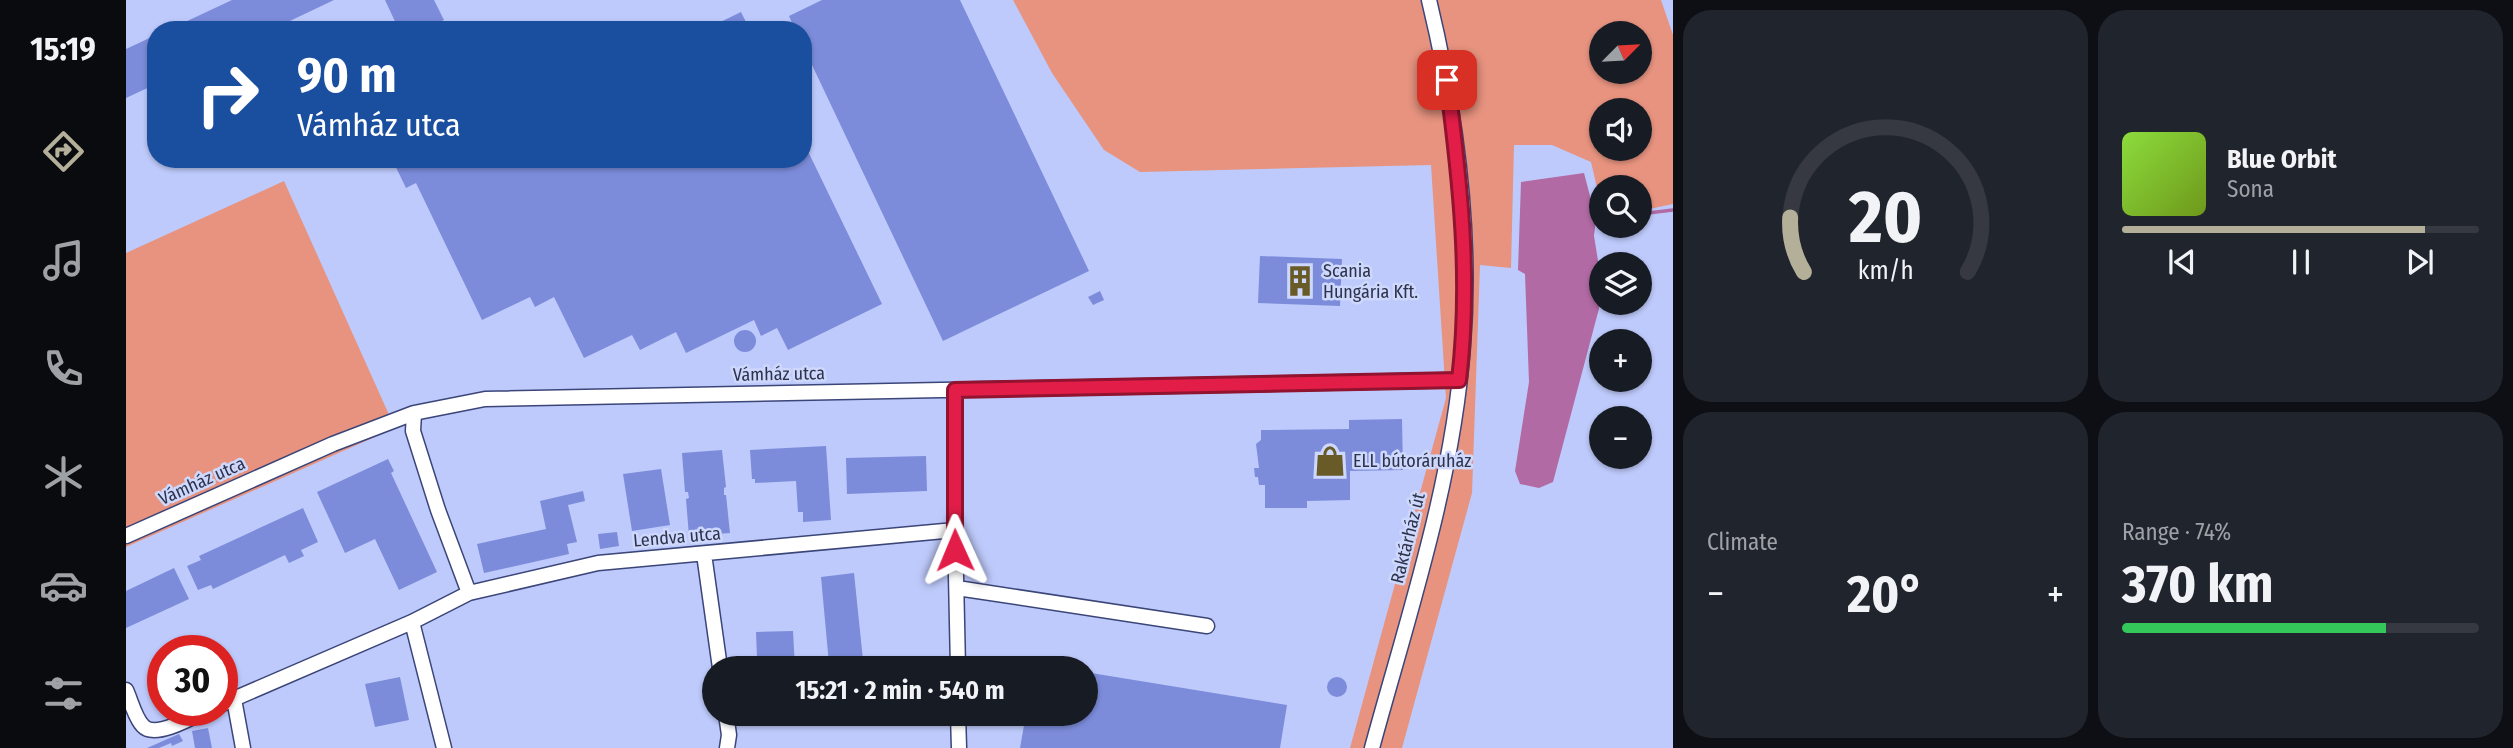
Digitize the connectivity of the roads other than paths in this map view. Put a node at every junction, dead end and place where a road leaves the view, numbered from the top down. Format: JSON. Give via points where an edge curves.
{"nodes":[{"id":1,"x":1429,"y":0,"type":"edge"},
{"id":2,"x":1459,"y":380,"type":"junction"},
{"id":3,"x":955,"y":390,"type":"junction"},
{"id":4,"x":414,"y":413,"type":"junction"},
{"id":5,"x":955,"y":530,"type":"junction"},
{"id":6,"x":126,"y":536,"type":"edge"},
{"id":7,"x":704,"y":554,"type":"junction"},
{"id":8,"x":957,"y":588,"type":"junction"},
{"id":9,"x":469,"y":593,"type":"junction"},
{"id":10,"x":412,"y":622,"type":"junction"},
{"id":11,"x":1207,"y":626,"type":"dead end"},
{"id":12,"x":718,"y":656,"type":"edge"},
{"id":13,"x":958,"y":656,"type":"edge"},
{"id":14,"x":126,"y":690,"type":"edge"},
{"id":15,"x":238,"y":697,"type":"edge"},
{"id":16,"x":171,"y":726,"type":"edge"},
{"id":17,"x":236,"y":726,"type":"edge"},
{"id":18,"x":728,"y":726,"type":"edge"},
{"id":19,"x":958,"y":726,"type":"edge"},
{"id":20,"x":243,"y":748,"type":"edge"},
{"id":21,"x":443,"y":748,"type":"edge"},
{"id":22,"x":727,"y":748,"type":"edge"},
{"id":23,"x":959,"y":748,"type":"edge"},
{"id":24,"x":1372,"y":748,"type":"edge"}],
"edges":[{"from":1,"to":2,"type":"street","name":"Raktárház út","via":[[1447,80],[1463,219],[1465,305]]},
{"from":2,"to":3,"type":"street","name":"Vámház utca"},
{"from":2,"to":24,"type":"street","name":"Raktárház út","via":[[1440,493]]},
{"from":3,"to":4,"type":"street","name":"Vámház utca","via":[[485,399]]},
{"from":3,"to":5,"type":"street"},
{"from":4,"to":6,"type":"street","name":"Vámház utca"},
{"from":4,"to":9,"type":"street","via":[[413,431]]},
{"from":5,"to":7,"type":"street","name":"Lendva utca"},
{"from":5,"to":8,"type":"street"},
{"from":7,"to":9,"type":"street","name":"Lendva utca","via":[[598,563]]},
{"from":7,"to":12,"type":"street"},
{"from":8,"to":11,"type":"street"},
{"from":8,"to":13,"type":"street"},
{"from":9,"to":10,"type":"street","name":"Lendva utca"},
{"from":10,"to":15,"type":"street","name":"Lendva utca"},
{"from":10,"to":21,"type":"street"},
{"from":14,"to":16,"type":"street","via":[[142,724],[153,731]]},
{"from":17,"to":20,"type":"street"},
{"from":18,"to":22,"type":"street"},
{"from":19,"to":23,"type":"street"}]}
